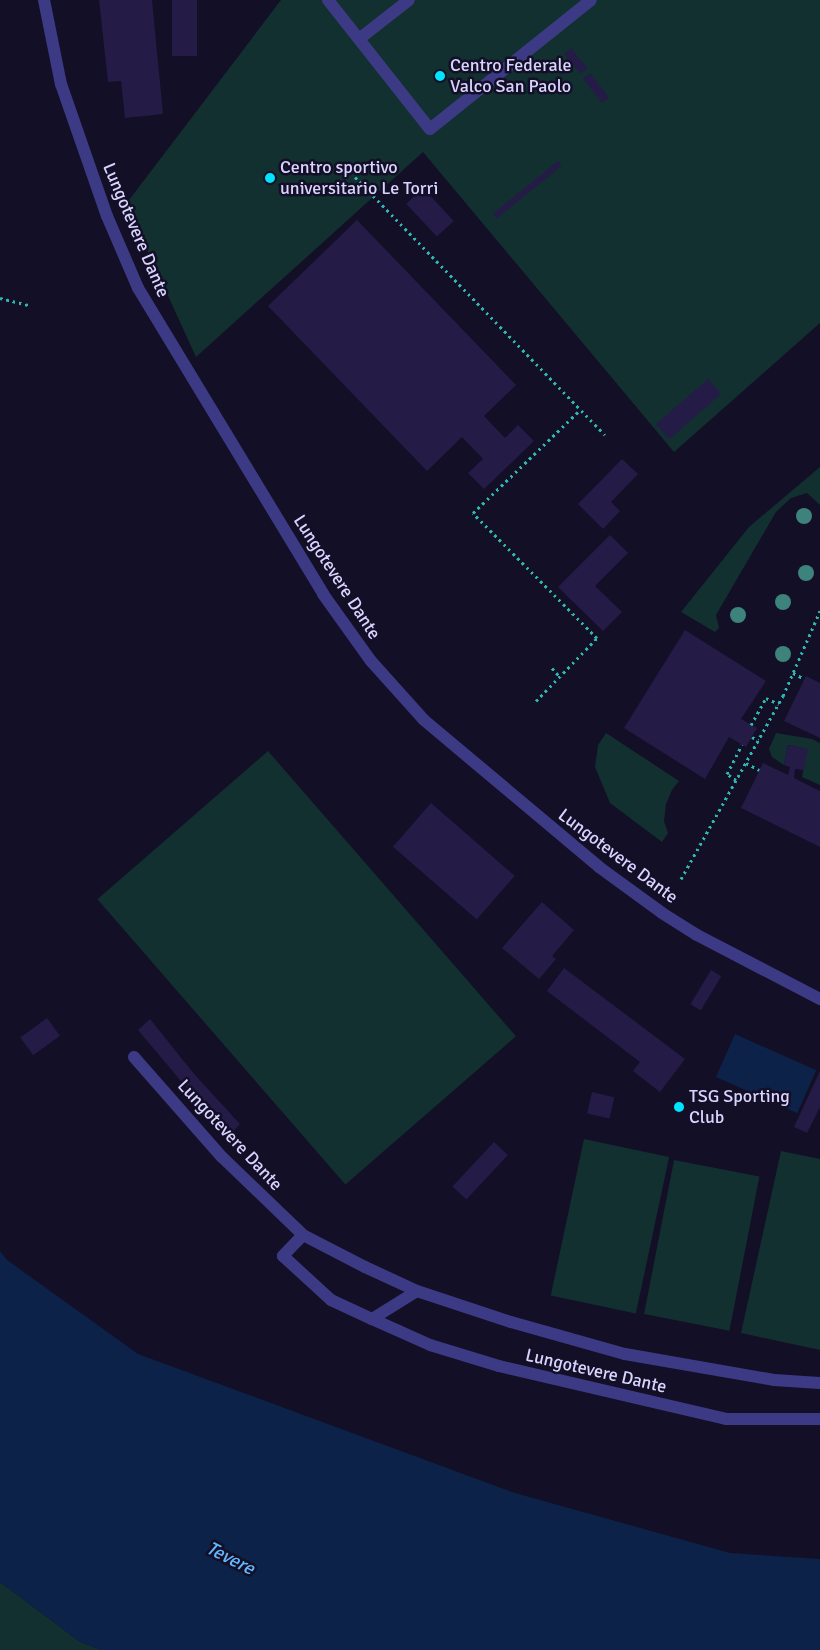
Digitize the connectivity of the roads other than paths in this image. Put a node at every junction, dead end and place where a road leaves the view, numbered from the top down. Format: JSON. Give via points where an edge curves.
{"nodes":[{"id":1,"x":44,"y":0,"type":"edge"},
{"id":2,"x":328,"y":0,"type":"edge"},
{"id":3,"x":409,"y":0,"type":"edge"},
{"id":4,"x":591,"y":0,"type":"edge"},
{"id":5,"x":359,"y":39,"type":"junction"},
{"id":6,"x":820,"y":999,"type":"edge"},
{"id":7,"x":134,"y":1057,"type":"dead end"},
{"id":8,"x":303,"y":1235,"type":"junction"},
{"id":9,"x":417,"y":1290,"type":"junction"},
{"id":10,"x":372,"y":1319,"type":"junction"},
{"id":11,"x":820,"y":1383,"type":"edge"},
{"id":12,"x":820,"y":1419,"type":"edge"}],
"edges":[{"from":1,"to":6,"type":"street","name":"Lungotevere Dante","via":[[61,84],[101,201],[138,288],[323,594],[371,661],[424,720],[599,868],[698,935]]},
{"from":2,"to":5,"type":"street"},
{"from":3,"to":5,"type":"street"},
{"from":4,"to":5,"type":"street","via":[[430,129]]},
{"from":7,"to":8,"type":"street","name":"Lungotevere Dante","via":[[222,1157]]},
{"from":8,"to":9,"type":"street","name":"Lungotevere Dante"},
{"from":8,"to":10,"type":"street","name":"Lungotevere Dante","via":[[283,1256],[331,1300]]},
{"from":9,"to":10,"type":"street"},
{"from":9,"to":11,"type":"street","name":"Lungotevere Dante","via":[[511,1322],[625,1354],[774,1380]]},
{"from":10,"to":12,"type":"street","name":"Lungotevere Dante","via":[[430,1346],[499,1366],[726,1420]]}]}
